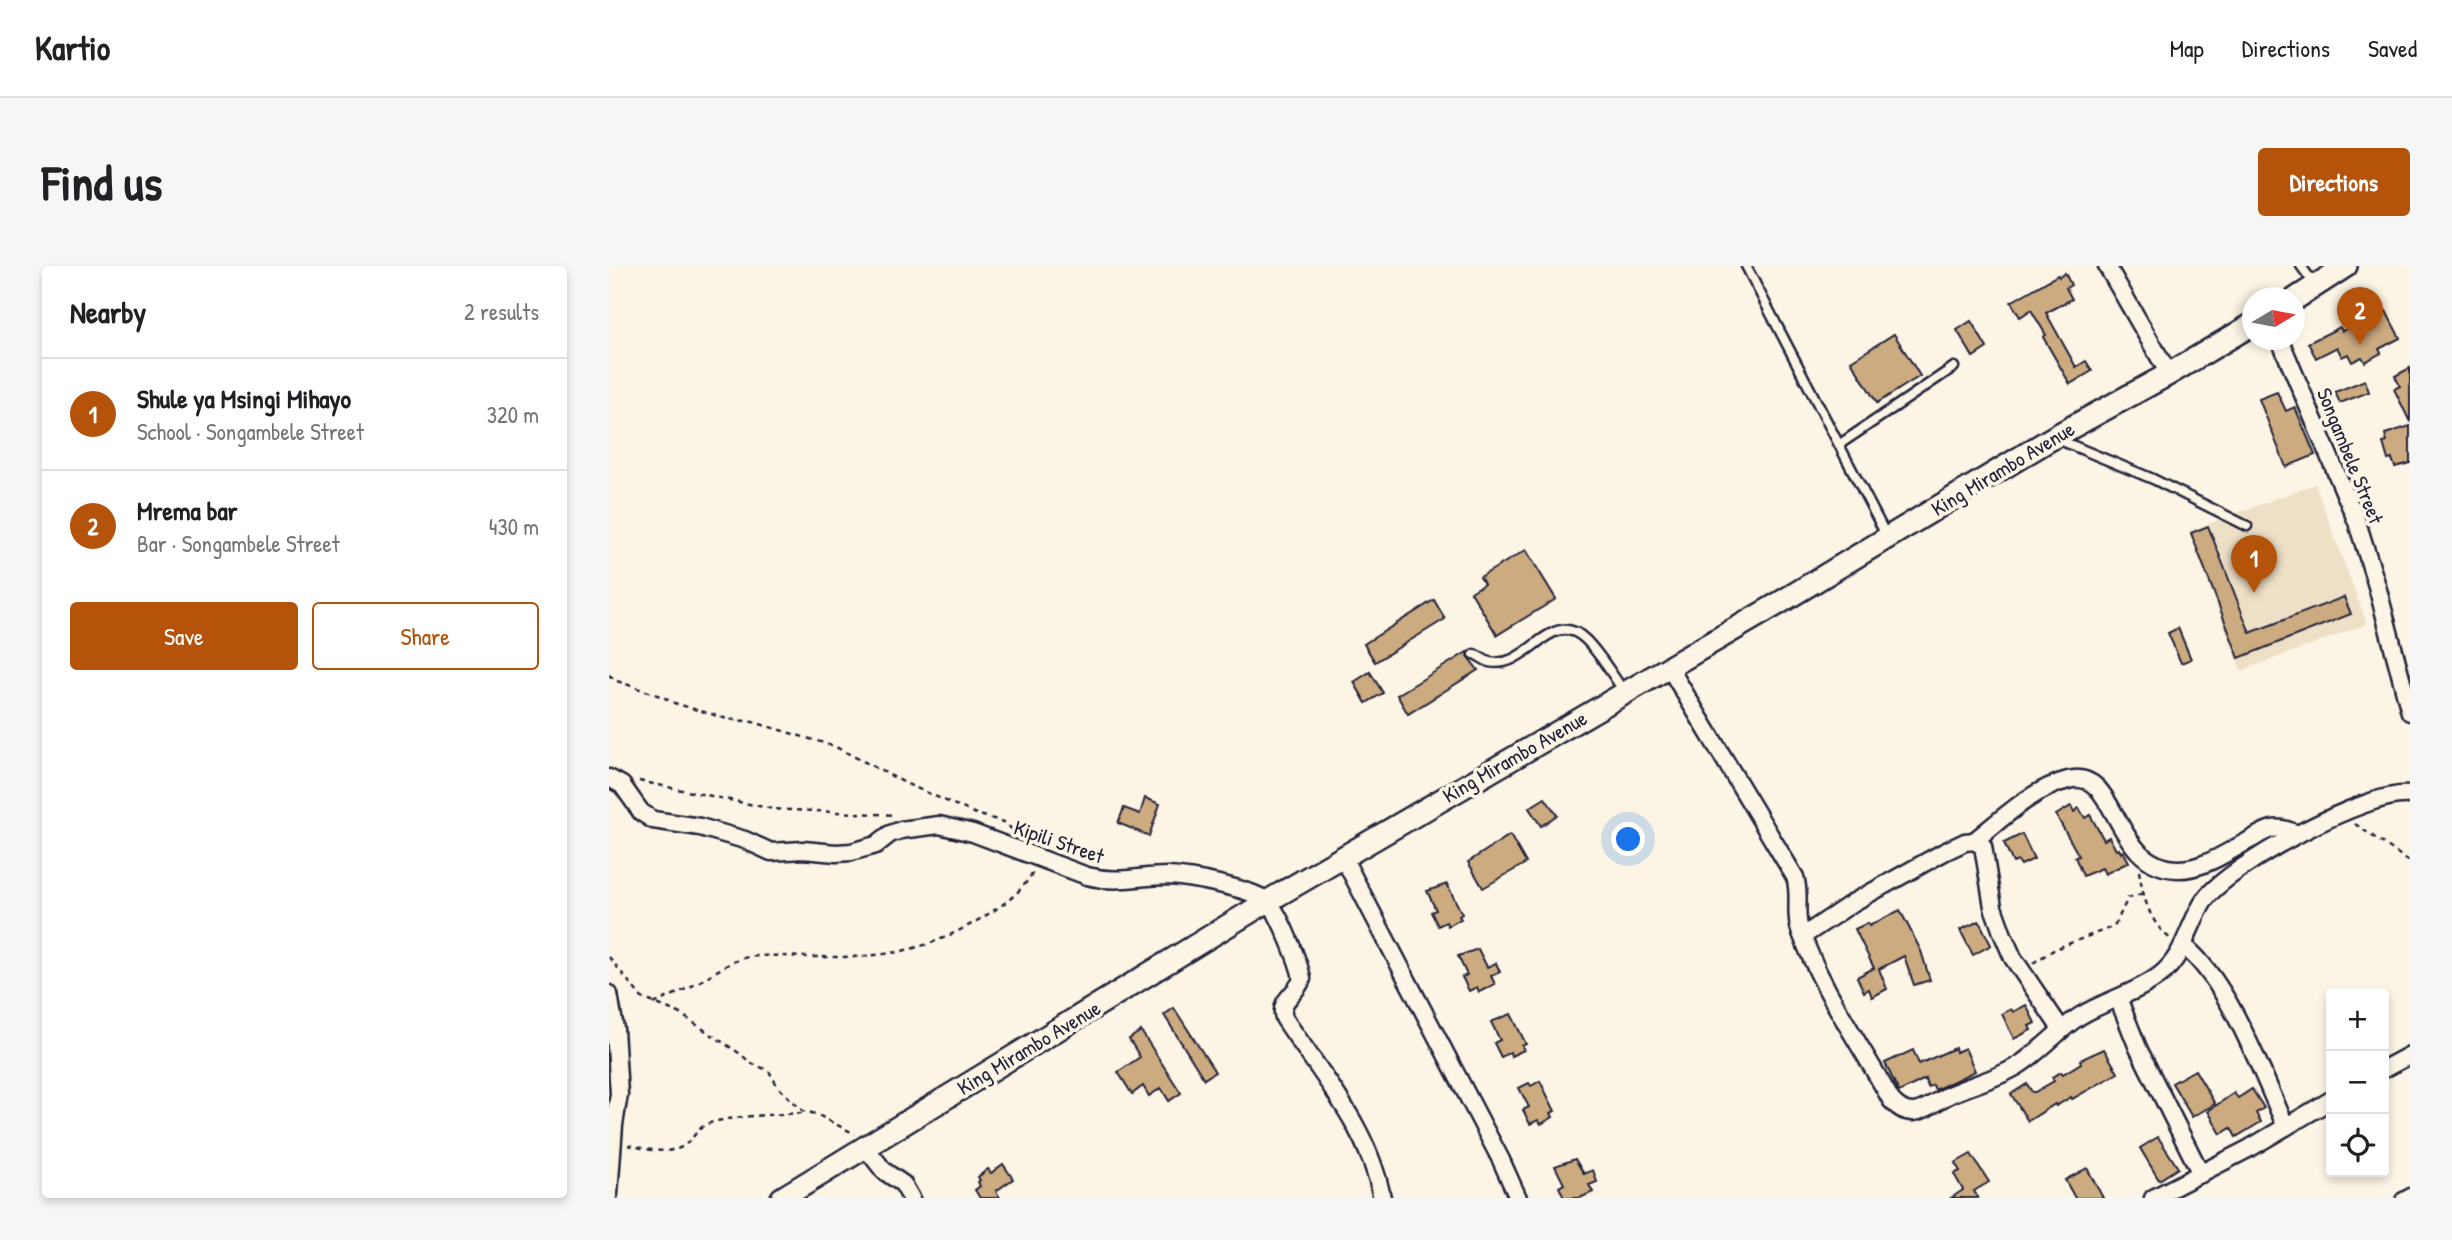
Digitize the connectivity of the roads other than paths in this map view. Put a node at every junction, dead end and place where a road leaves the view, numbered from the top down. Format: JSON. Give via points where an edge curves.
{"nodes":[{"id":1,"x":1746,"y":266,"type":"edge"},
{"id":2,"x":2107,"y":266,"type":"edge"},
{"id":3,"x":2301,"y":266,"type":"edge"},
{"id":4,"x":2346,"y":266,"type":"edge"},
{"id":5,"x":2315,"y":285,"type":"junction"},
{"id":6,"x":2305,"y":292,"type":"edge"},
{"id":7,"x":2242,"y":330,"type":"edge"},
{"id":8,"x":2284,"y":350,"type":"edge"},
{"id":9,"x":1954,"y":367,"type":"dead end"},
{"id":10,"x":2169,"y":374,"type":"junction"},
{"id":11,"x":2054,"y":438,"type":"junction"},
{"id":12,"x":1840,"y":444,"type":"junction"},
{"id":13,"x":2248,"y":526,"type":"dead end"},
{"id":14,"x":1887,"y":538,"type":"junction"},
{"id":15,"x":1474,"y":654,"type":"dead end"},
{"id":16,"x":1669,"y":667,"type":"junction"},
{"id":17,"x":1625,"y":694,"type":"junction"},
{"id":18,"x":2410,"y":712,"type":"edge"},
{"id":19,"x":612,"y":779,"type":"edge"},
{"id":20,"x":2410,"y":782,"type":"edge"},
{"id":21,"x":2403,"y":795,"type":"edge"},
{"id":22,"x":2298,"y":834,"type":"junction"},
{"id":23,"x":1974,"y":841,"type":"junction"},
{"id":24,"x":1343,"y":857,"type":"junction"},
{"id":25,"x":1268,"y":901,"type":"junction"},
{"id":26,"x":1803,"y":936,"type":"junction"},
{"id":27,"x":2184,"y":946,"type":"junction"},
{"id":28,"x":609,"y":994,"type":"edge"},
{"id":29,"x":2118,"y":998,"type":"junction"},
{"id":30,"x":2061,"y":1029,"type":"junction"},
{"id":31,"x":2410,"y":1055,"type":"edge"},
{"id":32,"x":2389,"y":1066,"type":"edge"},
{"id":33,"x":2326,"y":1103,"type":"edge"},
{"id":34,"x":2286,"y":1127,"type":"junction"},
{"id":35,"x":870,"y":1146,"type":"junction"},
{"id":36,"x":2201,"y":1174,"type":"junction"},
{"id":37,"x":609,"y":1194,"type":"edge"},
{"id":38,"x":2410,"y":1194,"type":"edge"},
{"id":39,"x":782,"y":1198,"type":"edge"},
{"id":40,"x":911,"y":1198,"type":"edge"},
{"id":41,"x":1382,"y":1198,"type":"edge"},
{"id":42,"x":1518,"y":1198,"type":"edge"},
{"id":43,"x":2153,"y":1198,"type":"edge"},
{"id":44,"x":2401,"y":1198,"type":"edge"}],
"edges":[{"from":1,"to":12,"type":"lane"},
{"from":2,"to":10,"type":"street"},
{"from":3,"to":5,"type":"lane"},
{"from":4,"to":5,"type":"main road"},
{"from":5,"to":6,"type":"main road"},
{"from":7,"to":10,"type":"main road","name":"King Mirambo Avenue"},
{"from":8,"to":18,"type":"street","name":"Songambele Street","via":[[2357,523]]},
{"from":9,"to":12,"type":"lane"},
{"from":10,"to":11,"type":"main road","name":"King Mirambo Avenue"},
{"from":11,"to":13,"type":"lane","via":[[2153,479]]},
{"from":11,"to":14,"type":"main road","name":"King Mirambo Avenue"},
{"from":12,"to":14,"type":"lane"},
{"from":14,"to":16,"type":"main road","name":"King Mirambo Avenue"},
{"from":15,"to":17,"type":"lane","via":[[1488,662],[1511,660],[1550,632],[1573,632],[1585,638]]},
{"from":16,"to":17,"type":"main road","name":"King Mirambo Avenue"},
{"from":16,"to":26,"type":"street","via":[[1795,877]]},
{"from":17,"to":24,"type":"main road","name":"King Mirambo Avenue"},
{"from":19,"to":25,"type":"street","name":"Kipili Street","via":[[653,820],[700,827],[771,852],[851,852],[876,845],[901,830],[939,825],[1106,881],[1180,877]]},
{"from":20,"to":21,"type":"street"},
{"from":21,"to":22,"type":"street"},
{"from":22,"to":23,"type":"street","via":[[2265,831],[2192,867],[2169,868],[2140,853],[2092,781],[2069,779],[2029,799]]},
{"from":22,"to":27,"type":"street","via":[[2218,884],[2204,901]]},
{"from":23,"to":26,"type":"street","via":[[1944,852]]},
{"from":23,"to":30,"type":"street","via":[[1983,846],[1993,907],[2003,935],[2022,973]]},
{"from":24,"to":25,"type":"main road","name":"King Mirambo Avenue"},
{"from":24,"to":42,"type":"street"},
{"from":25,"to":35,"type":"main road","name":"King Mirambo Avenue"},
{"from":25,"to":41,"type":"street","via":[[1282,924],[1302,979],[1281,1013],[1356,1125]]},
{"from":26,"to":30,"type":"street","via":[[1827,992],[1900,1110],[1919,1112],[2008,1071]]},
{"from":27,"to":29,"type":"street","via":[[2161,975]]},
{"from":27,"to":34,"type":"street","via":[[2220,987]]},
{"from":28,"to":37,"type":"street","via":[[619,1094]]},
{"from":29,"to":30,"type":"street"},
{"from":29,"to":36,"type":"street"},
{"from":31,"to":32,"type":"street"},
{"from":33,"to":34,"type":"street"},
{"from":34,"to":36,"type":"street"},
{"from":35,"to":39,"type":"main road","name":"King Mirambo Avenue"},
{"from":35,"to":40,"type":"street","via":[[884,1171],[903,1184]]},
{"from":36,"to":43,"type":"street"},
{"from":38,"to":44,"type":"lane"}]}
